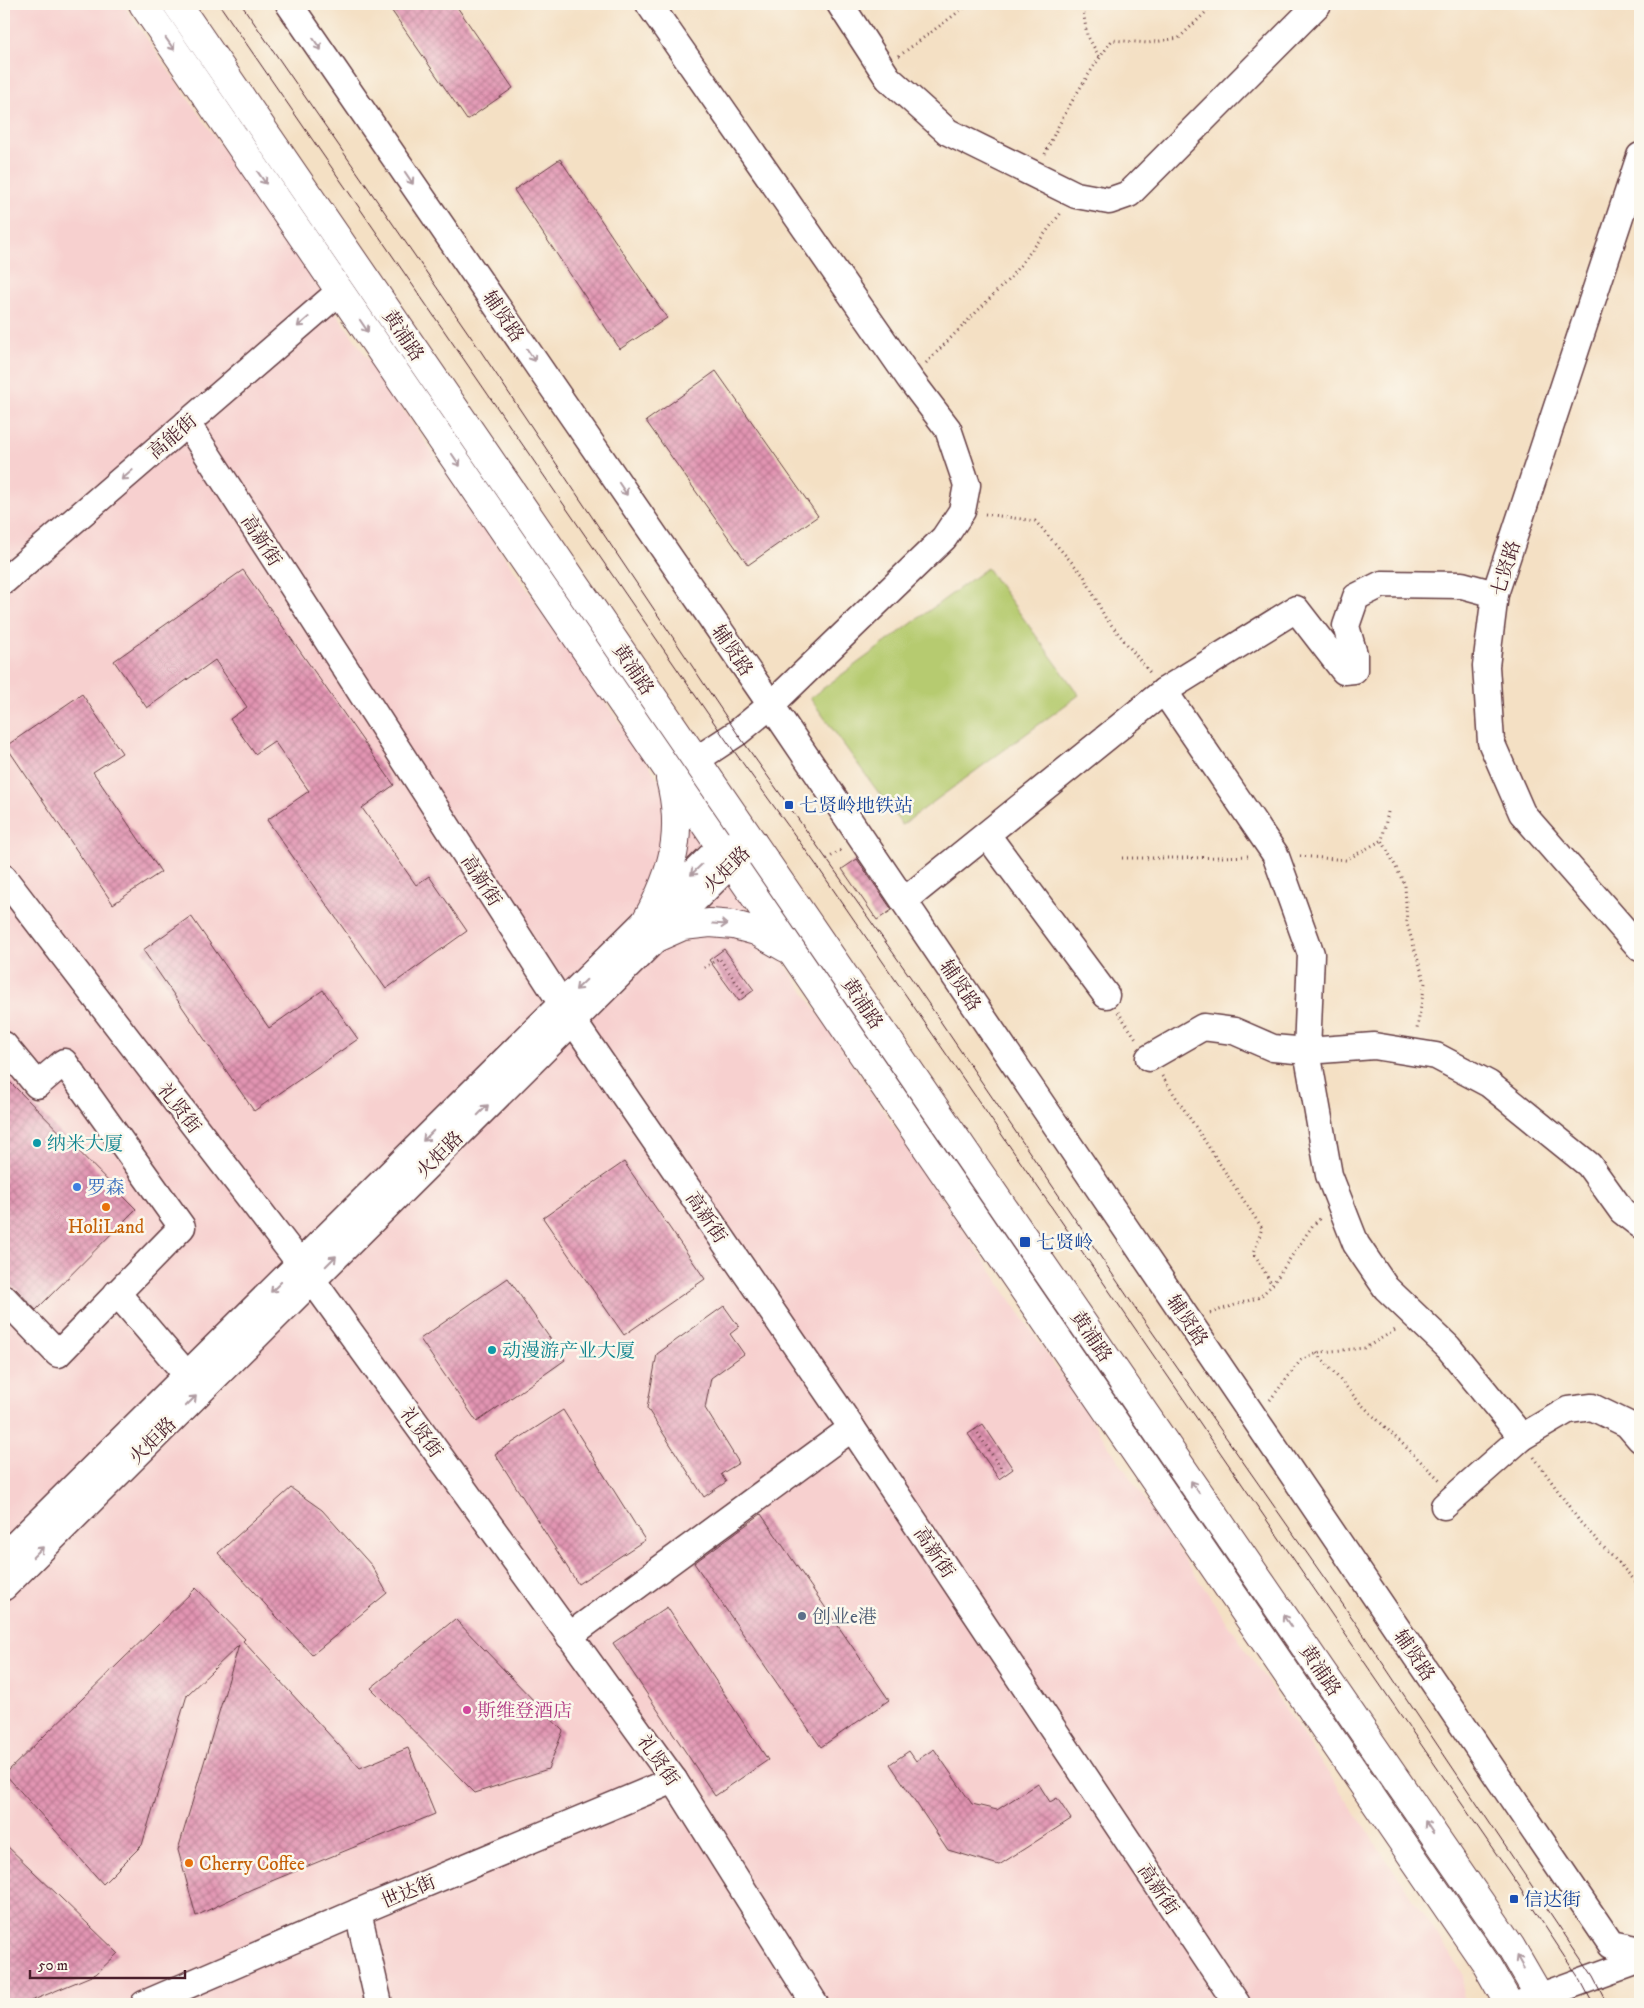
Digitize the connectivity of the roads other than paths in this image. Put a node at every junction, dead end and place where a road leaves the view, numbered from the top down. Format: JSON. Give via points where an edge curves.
{"nodes":[{"id":1,"x":143,"y":4,"type":"edge"},
{"id":2,"x":177,"y":4,"type":"edge"},
{"id":3,"x":289,"y":4,"type":"edge"},
{"id":4,"x":649,"y":4,"type":"edge"},
{"id":5,"x":840,"y":4,"type":"edge"},
{"id":6,"x":1318,"y":4,"type":"edge"},
{"id":7,"x":1640,"y":156,"type":"edge"},
{"id":8,"x":340,"y":291,"type":"junction"},
{"id":9,"x":187,"y":423,"type":"junction"},
{"id":10,"x":4,"y":581,"type":"edge"},
{"id":11,"x":1495,"y":594,"type":"junction"},
{"id":12,"x":1164,"y":691,"type":"junction"},
{"id":13,"x":771,"y":704,"type":"junction"},
{"id":14,"x":696,"y":760,"type":"junction"},
{"id":15,"x":667,"y":768,"type":"junction"},
{"id":16,"x":987,"y":835,"type":"junction"},
{"id":17,"x":753,"y":842,"type":"junction"},
{"id":18,"x":726,"y":855,"type":"junction"},
{"id":19,"x":4,"y":878,"type":"edge"},
{"id":20,"x":904,"y":901,"type":"junction"},
{"id":21,"x":13,"y":909,"type":"edge"},
{"id":22,"x":651,"y":929,"type":"junction"},
{"id":23,"x":1640,"y":948,"type":"edge"},
{"id":24,"x":794,"y":953,"type":"junction"},
{"id":25,"x":1106,"y":995,"type":"road end"},
{"id":26,"x":567,"y":1012,"type":"junction"},
{"id":27,"x":4,"y":1045,"type":"edge"},
{"id":28,"x":1307,"y":1051,"type":"junction"},
{"id":29,"x":1149,"y":1058,"type":"road end"},
{"id":30,"x":1640,"y":1225,"type":"edge"},
{"id":31,"x":306,"y":1272,"type":"junction"},
{"id":32,"x":117,"y":1293,"type":"junction"},
{"id":33,"x":4,"y":1298,"type":"edge"},
{"id":34,"x":187,"y":1375,"type":"junction"},
{"id":35,"x":852,"y":1428,"type":"junction"},
{"id":36,"x":1521,"y":1438,"type":"junction"},
{"id":37,"x":1640,"y":1439,"type":"edge"},
{"id":38,"x":1450,"y":1501,"type":"road end"},
{"id":39,"x":4,"y":1556,"type":"edge"},
{"id":40,"x":4,"y":1587,"type":"edge"},
{"id":41,"x":569,"y":1636,"type":"junction"},
{"id":42,"x":674,"y":1780,"type":"junction"},
{"id":43,"x":358,"y":1912,"type":"junction"},
{"id":44,"x":1640,"y":1950,"type":"edge"},
{"id":45,"x":1640,"y":1960,"type":"edge"},
{"id":46,"x":1534,"y":2002,"type":"edge"},
{"id":47,"x":144,"y":2004,"type":"edge"},
{"id":48,"x":379,"y":2004,"type":"edge"},
{"id":49,"x":815,"y":2004,"type":"edge"},
{"id":50,"x":1237,"y":2004,"type":"edge"},
{"id":51,"x":1509,"y":2004,"type":"edge"}],
"edges":[{"from":1,"to":8,"type":"highway","name":"黄浦路","one_way":true},
{"from":2,"to":14,"type":"highway","name":"黄浦路"},
{"from":3,"to":13,"type":"street","name":"辅贤路","one_way":true},
{"from":4,"to":13,"type":"street","via":[[948,429],[967,485],[962,511],[944,538]]},
{"from":5,"to":6,"type":"street","via":[[888,78],[948,132],[1076,195],[1109,202],[1128,194]]},
{"from":7,"to":11,"type":"street","name":"七贤路"},
{"from":8,"to":9,"type":"street","name":"高能街","one_way":true},
{"from":8,"to":15,"type":"highway","name":"黄浦路","one_way":true},
{"from":9,"to":10,"type":"street","name":"高能街","one_way":true},
{"from":9,"to":26,"type":"street","name":"高新街"},
{"from":11,"to":12,"type":"street","via":[[1462,585],[1382,584],[1356,597],[1346,626],[1354,654],[1354,670],[1344,671],[1296,609]]},
{"from":11,"to":23,"type":"street","name":"七贤路","via":[[1486,666],[1491,742],[1522,813]]},
{"from":12,"to":16,"type":"street"},
{"from":12,"to":28,"type":"street","via":[[1275,854],[1311,954]]},
{"from":13,"to":14,"type":"street","via":[[737,733]]},
{"from":13,"to":20,"type":"street","name":"辅贤路"},
{"from":14,"to":17,"type":"highway","name":"黄浦路"},
{"from":15,"to":18,"type":"highway","name":"黄浦路"},
{"from":15,"to":22,"type":"highway","via":[[677,817],[676,843]]},
{"from":16,"to":20,"type":"street"},
{"from":16,"to":25,"type":"street"},
{"from":17,"to":18,"type":"street","name":"火炬路"},
{"from":46,"to":17,"type":"highway","name":"黄浦路","one_way":true,"via":[[1511,1947]]},
{"from":18,"to":22,"type":"street","name":"火炬路"},
{"from":18,"to":24,"type":"highway","name":"黄浦路"},
{"from":19,"to":21,"type":"street","name":"礼贤街"},
{"from":20,"to":44,"type":"street","name":"辅贤路","via":[[1611,1944]]},
{"from":21,"to":31,"type":"street","name":"礼贤街"},
{"from":22,"to":24,"type":"highway","one_way":true,"via":[[710,923],[734,925],[776,940]]},
{"from":22,"to":26,"type":"street","name":"火炬路"},
{"from":24,"to":51,"type":"highway","name":"黄浦路","via":[[1486,1964]]},
{"from":26,"to":31,"type":"street","name":"火炬路"},
{"from":26,"to":35,"type":"street","name":"高新街"},
{"from":27,"to":32,"type":"street","via":[[37,1085],[64,1062],[182,1227]]},
{"from":28,"to":29,"type":"street","via":[[1273,1048],[1234,1031],[1202,1027]]},
{"from":28,"to":30,"type":"street","via":[[1374,1046],[1436,1056],[1489,1084],[1590,1165],[1622,1211]]},
{"from":28,"to":36,"type":"street","via":[[1329,1175],[1356,1244],[1386,1288],[1448,1347]]},
{"from":31,"to":34,"type":"street","name":"火炬路","one_way":true},
{"from":40,"to":31,"type":"street","name":"火炬路","one_way":true},
{"from":31,"to":41,"type":"street","name":"礼贤街"},
{"from":32,"to":33,"type":"street","via":[[58,1354]]},
{"from":32,"to":34,"type":"street"},
{"from":34,"to":39,"type":"street","name":"火炬路"},
{"from":35,"to":41,"type":"street"},
{"from":35,"to":50,"type":"street","name":"高新街"},
{"from":36,"to":37,"type":"street","via":[[1568,1410],[1592,1407],[1627,1424]]},
{"from":36,"to":38,"type":"street"},
{"from":41,"to":42,"type":"street","name":"礼贤街"},
{"from":42,"to":43,"type":"street","name":"世达街"},
{"from":42,"to":49,"type":"street","name":"礼贤街"},
{"from":43,"to":47,"type":"street","name":"世达街"},
{"from":43,"to":48,"type":"street"},
{"from":45,"to":46,"type":"street"}]}
